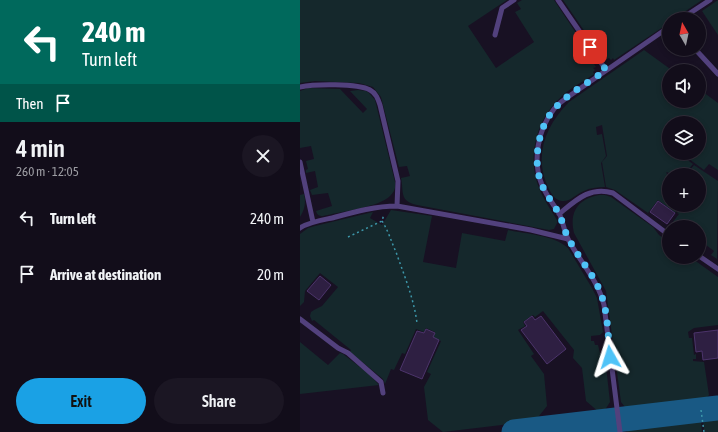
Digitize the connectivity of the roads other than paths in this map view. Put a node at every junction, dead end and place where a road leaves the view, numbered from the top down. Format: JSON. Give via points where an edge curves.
{"nodes":[{"id":1,"x":514,"y":0,"type":"edge"},
{"id":2,"x":558,"y":0,"type":"edge"},
{"id":3,"x":710,"y":0,"type":"edge"},
{"id":4,"x":692,"y":12,"type":"edge"},
{"id":5,"x":662,"y":32,"type":"edge"},
{"id":6,"x":494,"y":34,"type":"dead end"},
{"id":7,"x":701,"y":56,"type":"edge"},
{"id":8,"x":606,"y":70,"type":"junction"},
{"id":9,"x":718,"y":74,"type":"edge"},
{"id":10,"x":300,"y":87,"type":"edge"},
{"id":11,"x":300,"y":162,"type":"edge"},
{"id":12,"x":397,"y":206,"type":"junction"},
{"id":13,"x":559,"y":214,"type":"junction"},
{"id":14,"x":313,"y":222,"type":"junction"},
{"id":15,"x":300,"y":228,"type":"edge"},
{"id":16,"x":662,"y":230,"type":"edge"},
{"id":17,"x":568,"y":238,"type":"junction"},
{"id":18,"x":706,"y":261,"type":"edge"},
{"id":19,"x":718,"y":269,"type":"edge"},
{"id":20,"x":300,"y":319,"type":"edge"},
{"id":21,"x":383,"y":393,"type":"dead end"},
{"id":22,"x":620,"y":432,"type":"edge"}],
"edges":[{"from":1,"to":6,"type":"lane","via":[[502,8]]},
{"from":2,"to":8,"type":"lane"},
{"from":3,"to":4,"type":"lane"},
{"from":5,"to":8,"type":"lane"},
{"from":7,"to":9,"type":"lane"},
{"from":8,"to":13,"type":"lane","via":[[554,109],[541,134],[537,162],[540,178]]},
{"from":10,"to":12,"type":"lane","via":[[315,84],[359,86],[371,90],[376,95],[398,181]]},
{"from":11,"to":14,"type":"lane"},
{"from":12,"to":14,"type":"lane","via":[[363,210]]},
{"from":12,"to":17,"type":"lane"},
{"from":13,"to":16,"type":"lane","via":[[585,195],[605,191],[613,193]]},
{"from":13,"to":17,"type":"lane"},
{"from":14,"to":15,"type":"lane"},
{"from":17,"to":22,"type":"lane","via":[[603,300]]},
{"from":18,"to":19,"type":"lane"},
{"from":20,"to":21,"type":"lane","via":[[373,374],[381,382]]}]}
